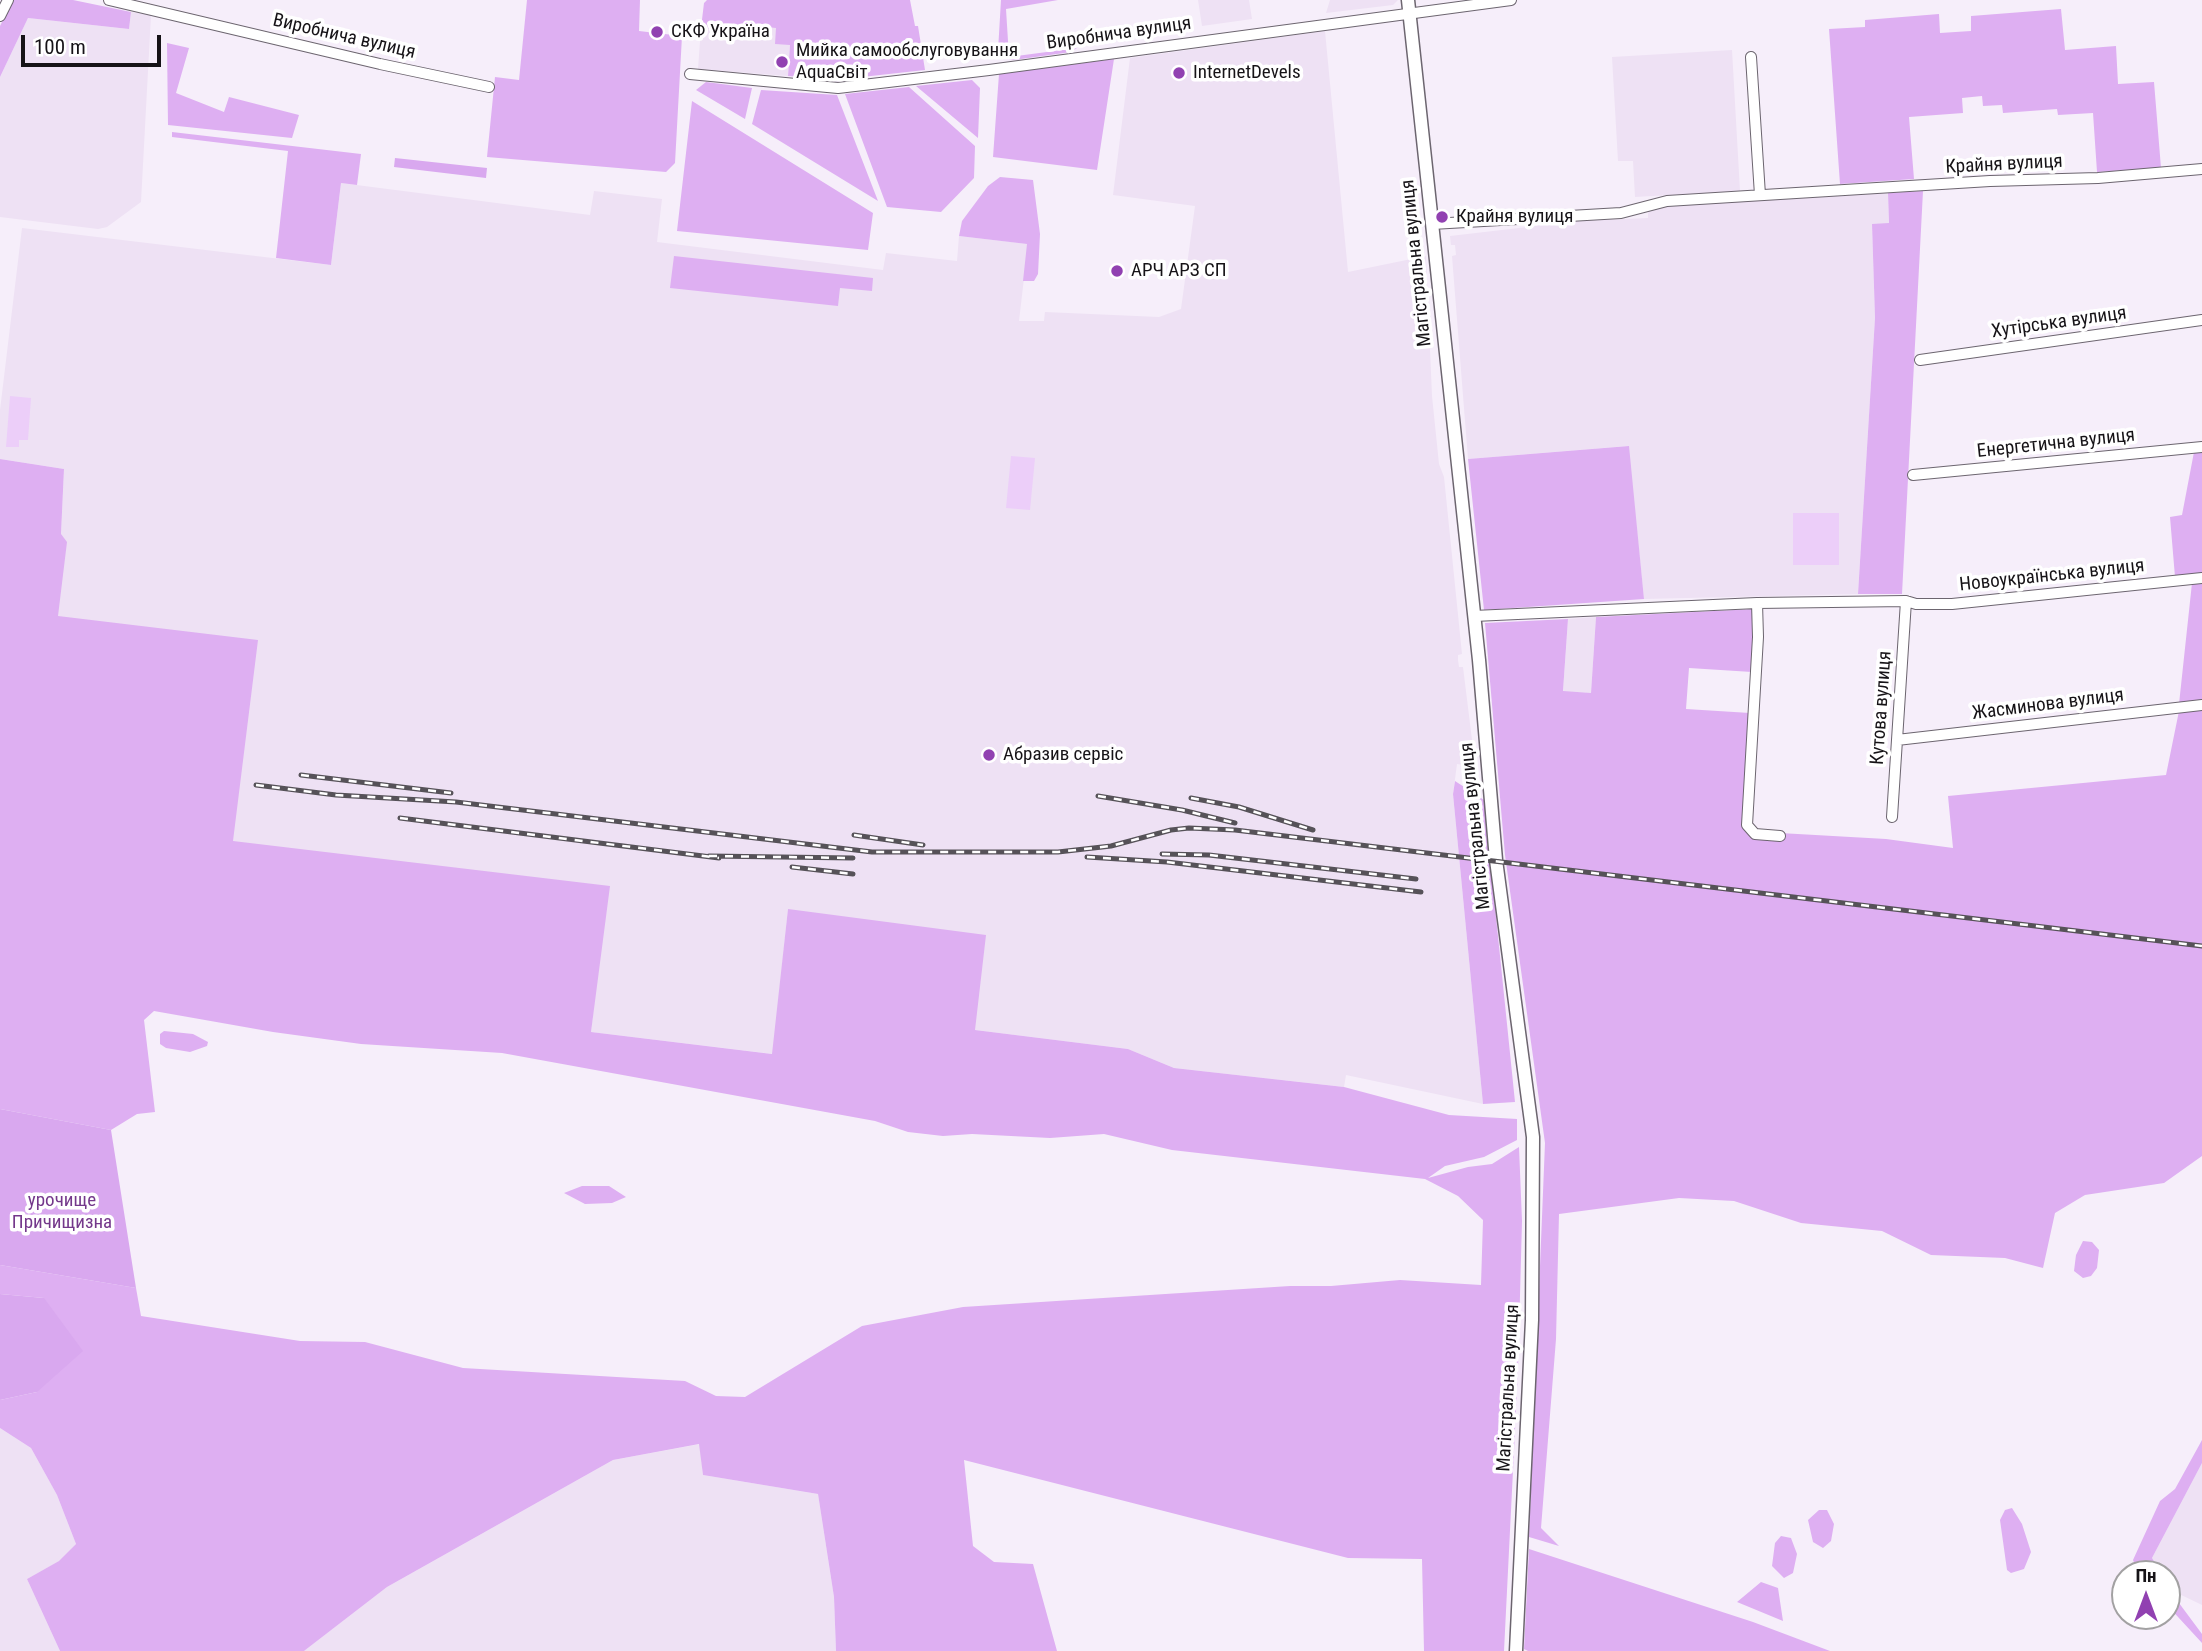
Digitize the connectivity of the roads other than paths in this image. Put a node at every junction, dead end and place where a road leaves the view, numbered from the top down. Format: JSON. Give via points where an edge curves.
{"nodes":[{"id":1,"x":8,"y":0,"type":"edge"},
{"id":2,"x":109,"y":0,"type":"edge"},
{"id":3,"x":1511,"y":0,"type":"edge"},
{"id":4,"x":1409,"y":6,"type":"edge"},
{"id":5,"x":0,"y":16,"type":"edge"},
{"id":6,"x":1752,"y":57,"type":"dead end"},
{"id":7,"x":690,"y":74,"type":"dead end"},
{"id":8,"x":489,"y":87,"type":"dead end"},
{"id":9,"x":2202,"y":169,"type":"edge"},
{"id":10,"x":1760,"y":195,"type":"junction"},
{"id":11,"x":1432,"y":224,"type":"junction"},
{"id":12,"x":2202,"y":320,"type":"edge"},
{"id":13,"x":1920,"y":360,"type":"dead end"},
{"id":14,"x":2202,"y":447,"type":"edge"},
{"id":15,"x":1913,"y":475,"type":"dead end"},
{"id":16,"x":2202,"y":578,"type":"edge"},
{"id":17,"x":1906,"y":601,"type":"junction"},
{"id":18,"x":1757,"y":603,"type":"junction"},
{"id":19,"x":1475,"y":617,"type":"junction"},
{"id":20,"x":2202,"y":705,"type":"edge"},
{"id":21,"x":1897,"y":740,"type":"junction"},
{"id":22,"x":1892,"y":817,"type":"dead end"},
{"id":23,"x":1780,"y":836,"type":"dead end"},
{"id":24,"x":1516,"y":1651,"type":"edge"}],
"edges":[{"from":1,"to":5,"type":"street"},
{"from":2,"to":8,"type":"street","name":"Виробнича вулиця"},
{"from":3,"to":4,"type":"street","name":"Виробнича вулиця"},
{"from":4,"to":7,"type":"street","name":"Виробнича вулиця","via":[[989,70],[838,88]]},
{"from":4,"to":11,"type":"street","name":"Магістральна вулиця"},
{"from":6,"to":10,"type":"street"},
{"from":9,"to":10,"type":"street","name":"Крайня вулиця"},
{"from":10,"to":11,"type":"street","name":"Крайня вулиця","via":[[1667,201],[1621,212]]},
{"from":11,"to":19,"type":"street","name":"Магістральна вулиця"},
{"from":12,"to":13,"type":"street","name":"Хутірська вулиця"},
{"from":14,"to":15,"type":"street","name":"Енергетична вулиця"},
{"from":16,"to":17,"type":"street","name":"Новоукраїнська вулиця","via":[[1952,604]]},
{"from":17,"to":18,"type":"street","name":"Новоукраїнська вулиця"},
{"from":17,"to":21,"type":"street","name":"Кутова вулиця"},
{"from":18,"to":19,"type":"street","name":"Новоукраїнська вулиця"},
{"from":18,"to":23,"type":"street","via":[[1746,825],[1755,834]]},
{"from":19,"to":24,"type":"street","name":"Магістральна вулиця","via":[[1496,860],[1533,1137],[1532,1321]]},
{"from":20,"to":21,"type":"street","name":"Жасминова вулиця"},
{"from":21,"to":22,"type":"street","name":"Кутова вулиця"}]}
